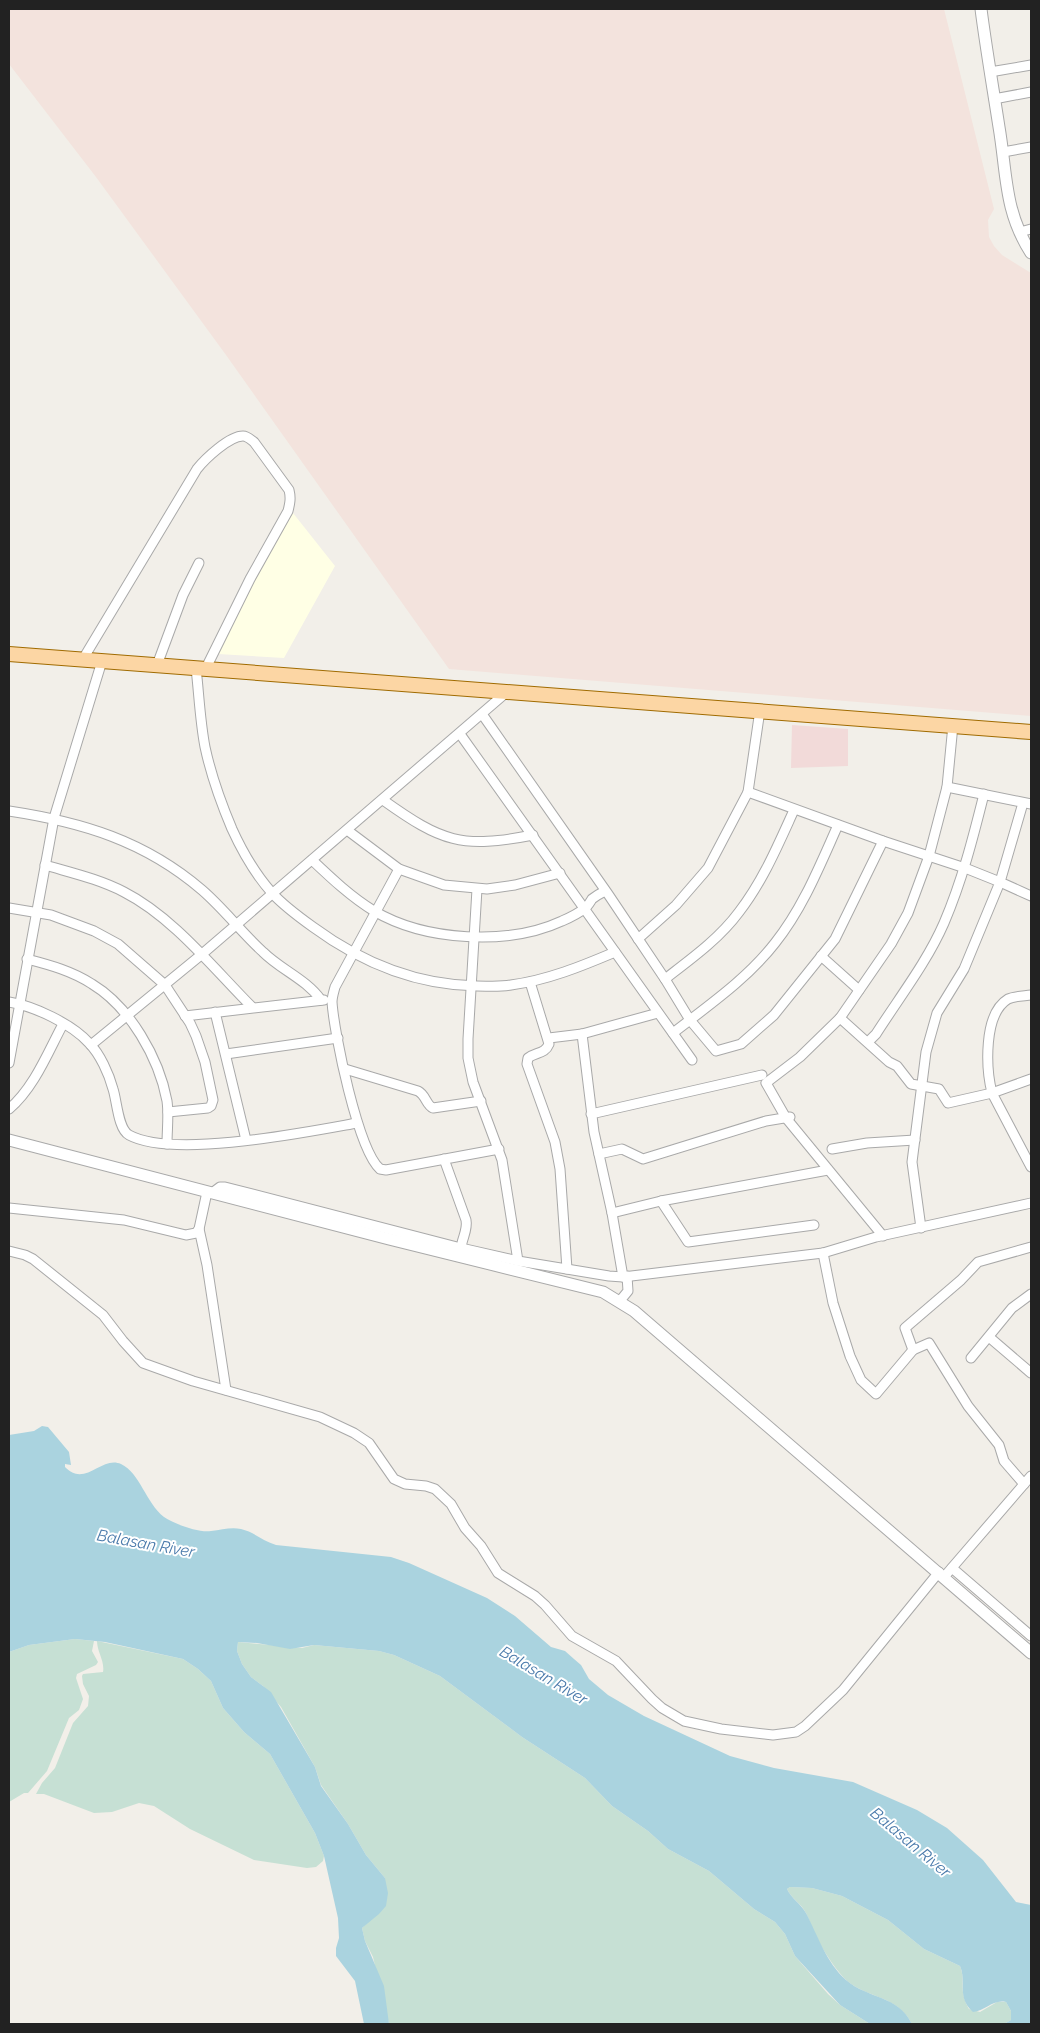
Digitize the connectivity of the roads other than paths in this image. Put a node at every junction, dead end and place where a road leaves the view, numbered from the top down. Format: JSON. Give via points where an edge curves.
{"nodes":[{"id":1,"x":980,"y":9,"type":"edge"},
{"id":2,"x":1031,"y":65,"type":"edge"},
{"id":3,"x":990,"y":72,"type":"junction"},
{"id":4,"x":1031,"y":92,"type":"edge"},
{"id":5,"x":994,"y":99,"type":"junction"},
{"id":6,"x":1031,"y":147,"type":"edge"},
{"id":7,"x":1002,"y":152,"type":"junction"},
{"id":8,"x":1031,"y":229,"type":"edge"},
{"id":9,"x":1020,"y":232,"type":"junction"},
{"id":10,"x":1031,"y":253,"type":"edge"},
{"id":11,"x":199,"y":563,"type":"dead end"},
{"id":12,"x":9,"y":654,"type":"edge"},
{"id":13,"x":83,"y":659,"type":"junction"},
{"id":14,"x":102,"y":660,"type":"junction"},
{"id":15,"x":157,"y":665,"type":"junction"},
{"id":16,"x":201,"y":668,"type":"junction"},
{"id":17,"x":508,"y":691,"type":"junction"},
{"id":18,"x":760,"y":710,"type":"junction"},
{"id":19,"x":482,"y":714,"type":"junction"},
{"id":20,"x":953,"y":725,"type":"junction"},
{"id":21,"x":1031,"y":732,"type":"edge"},
{"id":22,"x":460,"y":734,"type":"junction"},
{"id":23,"x":947,"y":787,"type":"junction"},
{"id":24,"x":748,"y":792,"type":"junction"},
{"id":25,"x":984,"y":794,"type":"junction"},
{"id":26,"x":383,"y":800,"type":"junction"},
{"id":27,"x":1027,"y":804,"type":"edge"},
{"id":28,"x":794,"y":810,"type":"junction"},
{"id":29,"x":9,"y":811,"type":"edge"},
{"id":30,"x":54,"y":818,"type":"junction"},
{"id":31,"x":838,"y":825,"type":"junction"},
{"id":32,"x":347,"y":830,"type":"junction"},
{"id":33,"x":533,"y":835,"type":"junction"},
{"id":34,"x":883,"y":841,"type":"junction"},
{"id":35,"x":929,"y":856,"type":"junction"},
{"id":36,"x":312,"y":860,"type":"junction"},
{"id":37,"x":45,"y":866,"type":"junction"},
{"id":38,"x":965,"y":868,"type":"junction"},
{"id":39,"x":400,"y":870,"type":"junction"},
{"id":40,"x":560,"y":873,"type":"junction"},
{"id":41,"x":1000,"y":882,"type":"junction"},
{"id":42,"x":477,"y":889,"type":"junction"},
{"id":43,"x":605,"y":891,"type":"junction"},
{"id":44,"x":273,"y":894,"type":"junction"},
{"id":45,"x":1031,"y":896,"type":"edge"},
{"id":46,"x":9,"y":908,"type":"edge"},
{"id":47,"x":585,"y":908,"type":"junction"},
{"id":48,"x":375,"y":911,"type":"junction"},
{"id":49,"x":36,"y":912,"type":"junction"},
{"id":50,"x":237,"y":925,"type":"junction"},
{"id":51,"x":475,"y":937,"type":"junction"},
{"id":52,"x":638,"y":939,"type":"junction"},
{"id":53,"x":615,"y":952,"type":"junction"},
{"id":54,"x":353,"y":953,"type":"junction"},
{"id":55,"x":201,"y":955,"type":"junction"},
{"id":56,"x":821,"y":956,"type":"junction"},
{"id":57,"x":27,"y":959,"type":"junction"},
{"id":58,"x":665,"y":980,"type":"junction"},
{"id":59,"x":530,"y":982,"type":"junction"},
{"id":60,"x":165,"y":985,"type":"junction"},
{"id":61,"x":471,"y":986,"type":"junction"},
{"id":62,"x":859,"y":990,"type":"junction"},
{"id":63,"x":1031,"y":995,"type":"edge"},
{"id":64,"x":321,"y":1000,"type":"junction"},
{"id":65,"x":332,"y":1000,"type":"junction"},
{"id":66,"x":9,"y":1002,"type":"edge"},
{"id":67,"x":19,"y":1004,"type":"junction"},
{"id":68,"x":252,"y":1007,"type":"junction"},
{"id":69,"x":215,"y":1012,"type":"junction"},
{"id":70,"x":658,"y":1013,"type":"junction"},
{"id":71,"x":128,"y":1016,"type":"junction"},
{"id":72,"x":185,"y":1016,"type":"junction"},
{"id":73,"x":840,"y":1018,"type":"junction"},
{"id":74,"x":690,"y":1020,"type":"junction"},
{"id":75,"x":63,"y":1024,"type":"junction"},
{"id":76,"x":673,"y":1033,"type":"junction"},
{"id":77,"x":582,"y":1034,"type":"junction"},
{"id":78,"x":338,"y":1038,"type":"junction"},
{"id":79,"x":549,"y":1038,"type":"junction"},
{"id":80,"x":868,"y":1042,"type":"junction"},
{"id":81,"x":91,"y":1045,"type":"junction"},
{"id":82,"x":226,"y":1054,"type":"junction"},
{"id":83,"x":692,"y":1060,"type":"dead end"},
{"id":84,"x":9,"y":1063,"type":"edge"},
{"id":85,"x":345,"y":1069,"type":"junction"},
{"id":86,"x":762,"y":1075,"type":"dead end"},
{"id":87,"x":1031,"y":1079,"type":"edge"},
{"id":88,"x":922,"y":1086,"type":"junction"},
{"id":89,"x":992,"y":1093,"type":"junction"},
{"id":90,"x":481,"y":1102,"type":"junction"},
{"id":91,"x":9,"y":1109,"type":"edge"},
{"id":92,"x":168,"y":1112,"type":"junction"},
{"id":93,"x":591,"y":1114,"type":"junction"},
{"id":94,"x":789,"y":1117,"type":"junction"},
{"id":95,"x":357,"y":1123,"type":"junction"},
{"id":96,"x":9,"y":1140,"type":"edge"},
{"id":97,"x":246,"y":1140,"type":"junction"},
{"id":98,"x":915,"y":1140,"type":"junction"},
{"id":99,"x":167,"y":1144,"type":"junction"},
{"id":100,"x":499,"y":1149,"type":"junction"},
{"id":101,"x":832,"y":1149,"type":"dead end"},
{"id":102,"x":599,"y":1154,"type":"junction"},
{"id":103,"x":444,"y":1159,"type":"junction"},
{"id":104,"x":1031,"y":1167,"type":"edge"},
{"id":105,"x":828,"y":1170,"type":"junction"},
{"id":106,"x":209,"y":1192,"type":"junction"},
{"id":107,"x":661,"y":1201,"type":"junction"},
{"id":108,"x":1031,"y":1203,"type":"edge"},
{"id":109,"x":9,"y":1208,"type":"edge"},
{"id":110,"x":612,"y":1213,"type":"junction"},
{"id":111,"x":814,"y":1225,"type":"dead end"},
{"id":112,"x":921,"y":1228,"type":"junction"},
{"id":113,"x":199,"y":1229,"type":"junction"},
{"id":114,"x":883,"y":1236,"type":"junction"},
{"id":115,"x":1031,"y":1247,"type":"edge"},
{"id":116,"x":461,"y":1248,"type":"junction"},
{"id":117,"x":9,"y":1251,"type":"edge"},
{"id":118,"x":823,"y":1253,"type":"junction"},
{"id":119,"x":518,"y":1261,"type":"junction"},
{"id":120,"x":568,"y":1269,"type":"junction"},
{"id":121,"x":625,"y":1277,"type":"junction"},
{"id":122,"x":1031,"y":1294,"type":"edge"},
{"id":123,"x":619,"y":1302,"type":"junction"},
{"id":124,"x":989,"y":1337,"type":"junction"},
{"id":125,"x":914,"y":1350,"type":"junction"},
{"id":126,"x":972,"y":1358,"type":"dead end"},
{"id":127,"x":1031,"y":1373,"type":"edge"},
{"id":128,"x":226,"y":1390,"type":"junction"},
{"id":129,"x":1031,"y":1476,"type":"edge"},
{"id":130,"x":1024,"y":1484,"type":"junction"},
{"id":131,"x":945,"y":1572,"type":"junction"},
{"id":132,"x":1031,"y":1636,"type":"edge"},
{"id":133,"x":1031,"y":1653,"type":"edge"}],
"edges":[{"from":1,"to":3,"type":"street"},
{"from":2,"to":3,"type":"street"},
{"from":3,"to":5,"type":"street"},
{"from":4,"to":5,"type":"street"},
{"from":5,"to":7,"type":"street"},
{"from":6,"to":7,"type":"street"},
{"from":7,"to":9,"type":"street","via":[[1009,203]]},
{"from":8,"to":9,"type":"street"},
{"from":9,"to":10,"type":"street"},
{"from":11,"to":15,"type":"street","via":[[187,584]]},
{"from":12,"to":13,"type":"main road"},
{"from":13,"to":14,"type":"main road"},
{"from":13,"to":16,"type":"street","via":[[197,469],[212,453],[236,438],[248,437],[289,490],[290,504]]},
{"from":14,"to":15,"type":"main road"},
{"from":14,"to":30,"type":"street"},
{"from":15,"to":16,"type":"main road"},
{"from":16,"to":17,"type":"main road"},
{"from":16,"to":44,"type":"street","via":[[205,746],[218,790],[233,831]]},
{"from":17,"to":18,"type":"main road"},
{"from":17,"to":19,"type":"street"},
{"from":18,"to":20,"type":"main road"},
{"from":18,"to":24,"type":"street"},
{"from":19,"to":22,"type":"street"},
{"from":19,"to":43,"type":"street"},
{"from":20,"to":21,"type":"main road"},
{"from":20,"to":23,"type":"street"},
{"from":22,"to":26,"type":"street"},
{"from":22,"to":33,"type":"street"},
{"from":23,"to":25,"type":"street"},
{"from":23,"to":35,"type":"street"},
{"from":24,"to":28,"type":"street"},
{"from":24,"to":52,"type":"street","via":[[708,868],[676,905]]},
{"from":25,"to":27,"type":"street"},
{"from":25,"to":38,"type":"street"},
{"from":26,"to":32,"type":"street"},
{"from":26,"to":33,"type":"street","via":[[426,829],[466,842],[494,842]]},
{"from":27,"to":41,"type":"street"},
{"from":28,"to":31,"type":"street"},
{"from":28,"to":58,"type":"street","via":[[765,873],[739,913],[709,944]]},
{"from":29,"to":30,"type":"street"},
{"from":30,"to":37,"type":"street"},
{"from":30,"to":50,"type":"street","via":[[127,842],[161,859],[202,891]]},
{"from":31,"to":34,"type":"street"},
{"from":31,"to":74,"type":"street","via":[[804,899],[776,942],[735,985]]},
{"from":32,"to":36,"type":"street"},
{"from":32,"to":39,"type":"street"},
{"from":33,"to":40,"type":"street"},
{"from":34,"to":35,"type":"street"},
{"from":34,"to":56,"type":"street","via":[[835,939]]},
{"from":35,"to":38,"type":"street"},
{"from":35,"to":62,"type":"street","via":[[908,913]]},
{"from":36,"to":44,"type":"street"},
{"from":36,"to":48,"type":"street"},
{"from":37,"to":49,"type":"street"},
{"from":37,"to":55,"type":"street","via":[[95,880],[133,897],[163,918]]},
{"from":38,"to":41,"type":"street"},
{"from":38,"to":80,"type":"street","via":[[944,924],[929,952]]},
{"from":39,"to":42,"type":"street","via":[[437,883]]},
{"from":39,"to":48,"type":"street"},
{"from":40,"to":42,"type":"street","via":[[515,885]]},
{"from":40,"to":47,"type":"street"},
{"from":41,"to":45,"type":"street"},
{"from":41,"to":88,"type":"street","via":[[964,969],[937,1013],[926,1052]]},
{"from":42,"to":51,"type":"street"},
{"from":43,"to":47,"type":"street"},
{"from":43,"to":52,"type":"street"},
{"from":44,"to":50,"type":"street"},
{"from":44,"to":54,"type":"street","via":[[297,916]]},
{"from":46,"to":49,"type":"street"},
{"from":47,"to":51,"type":"street","via":[[563,921],[531,931]]},
{"from":47,"to":53,"type":"street"},
{"from":48,"to":51,"type":"street","via":[[427,930]]},
{"from":48,"to":54,"type":"street"},
{"from":49,"to":57,"type":"street"},
{"from":49,"to":60,"type":"street","via":[[63,918],[107,938]]},
{"from":50,"to":55,"type":"street"},
{"from":50,"to":64,"type":"street","via":[[265,954],[309,986]]},
{"from":51,"to":61,"type":"street"},
{"from":52,"to":58,"type":"street"},
{"from":53,"to":59,"type":"street","via":[[561,974]]},
{"from":53,"to":70,"type":"street"},
{"from":54,"to":61,"type":"street","via":[[414,978]]},
{"from":54,"to":65,"type":"street","via":[[335,987]]},
{"from":55,"to":60,"type":"street"},
{"from":55,"to":68,"type":"street"},
{"from":56,"to":62,"type":"street"},
{"from":56,"to":74,"type":"street","via":[[774,1015],[741,1044],[716,1051]]},
{"from":57,"to":67,"type":"street"},
{"from":57,"to":71,"type":"street","via":[[87,981]]},
{"from":58,"to":74,"type":"street"},
{"from":59,"to":61,"type":"street"},
{"from":59,"to":79,"type":"street"},
{"from":60,"to":71,"type":"street"},
{"from":60,"to":72,"type":"street"},
{"from":61,"to":90,"type":"street","via":[[468,1058]]},
{"from":62,"to":73,"type":"street"},
{"from":63,"to":89,"type":"street","via":[[1009,998],[994,1017],[988,1054]]},
{"from":64,"to":65,"type":"street"},
{"from":64,"to":68,"type":"street"},
{"from":65,"to":78,"type":"street"},
{"from":66,"to":67,"type":"street"},
{"from":67,"to":75,"type":"street"},
{"from":67,"to":84,"type":"street"},
{"from":68,"to":69,"type":"street"},
{"from":69,"to":72,"type":"street"},
{"from":69,"to":82,"type":"street"},
{"from":70,"to":76,"type":"street"},
{"from":70,"to":77,"type":"street"},
{"from":71,"to":81,"type":"street"},
{"from":71,"to":92,"type":"street","via":[[159,1071]]},
{"from":72,"to":92,"type":"street","via":[[205,1062],[213,1100],[208,1108]]},
{"from":73,"to":80,"type":"street"},
{"from":73,"to":94,"type":"street","via":[[800,1057],[766,1083]]},
{"from":74,"to":76,"type":"street"},
{"from":75,"to":81,"type":"street"},
{"from":75,"to":91,"type":"street","via":[[33,1079]]},
{"from":76,"to":83,"type":"street"},
{"from":77,"to":79,"type":"street"},
{"from":77,"to":93,"type":"street"},
{"from":78,"to":82,"type":"street"},
{"from":78,"to":85,"type":"street"},
{"from":79,"to":120,"type":"street","via":[[548,1049],[528,1058],[527,1064],[557,1151]]},
{"from":80,"to":88,"type":"street","via":[[897,1066],[910,1084]]},
{"from":81,"to":99,"type":"street","via":[[113,1087],[123,1129],[130,1136]]},
{"from":82,"to":97,"type":"street"},
{"from":85,"to":90,"type":"street","via":[[418,1091],[434,1108]]},
{"from":85,"to":95,"type":"street"},
{"from":86,"to":93,"type":"street"},
{"from":87,"to":89,"type":"street"},
{"from":88,"to":89,"type":"street","via":[[939,1089],[948,1102]]},
{"from":88,"to":98,"type":"street"},
{"from":89,"to":104,"type":"street"},
{"from":90,"to":100,"type":"street"},
{"from":92,"to":99,"type":"street"},
{"from":93,"to":102,"type":"street"},
{"from":94,"to":102,"type":"street","via":[[643,1158],[622,1149]]},
{"from":94,"to":105,"type":"street"},
{"from":95,"to":97,"type":"street"},
{"from":95,"to":103,"type":"street","via":[[380,1170]]},
{"from":96,"to":106,"type":"street"},
{"from":97,"to":99,"type":"street"},
{"from":98,"to":101,"type":"street"},
{"from":98,"to":112,"type":"street","via":[[912,1162]]},
{"from":100,"to":103,"type":"street"},
{"from":100,"to":119,"type":"street"},
{"from":102,"to":110,"type":"street"},
{"from":103,"to":116,"type":"street","via":[[466,1220],[467,1229]]},
{"from":105,"to":107,"type":"street"},
{"from":105,"to":114,"type":"street"},
{"from":106,"to":113,"type":"street"},
{"from":106,"to":116,"type":"street","via":[[225,1187]]},
{"from":106,"to":123,"type":"street","via":[[603,1292]]},
{"from":107,"to":110,"type":"street"},
{"from":107,"to":111,"type":"street","via":[[688,1242]]},
{"from":108,"to":112,"type":"street"},
{"from":109,"to":113,"type":"street","via":[[124,1220],[186,1235]]},
{"from":110,"to":121,"type":"street"},
{"from":112,"to":114,"type":"street"},
{"from":113,"to":128,"type":"street"},
{"from":114,"to":118,"type":"street"},
{"from":115,"to":125,"type":"street","via":[[978,1262],[905,1328]]},
{"from":116,"to":119,"type":"street"},
{"from":117,"to":128,"type":"street","via":[[33,1260],[103,1315],[143,1363]]},
{"from":118,"to":121,"type":"street"},
{"from":118,"to":125,"type":"street","via":[[833,1304],[861,1380],[876,1394]]},
{"from":119,"to":120,"type":"street"},
{"from":120,"to":121,"type":"street"},
{"from":121,"to":123,"type":"street","via":[[628,1291]]},
{"from":122,"to":124,"type":"street","via":[[1012,1308]]},
{"from":123,"to":131,"type":"street","via":[[634,1310]]},
{"from":124,"to":126,"type":"street"},
{"from":124,"to":127,"type":"street"},
{"from":125,"to":130,"type":"street","via":[[930,1343],[968,1406],[999,1445],[1004,1461]]},
{"from":128,"to":131,"type":"street","via":[[295,1408],[346,1429],[369,1443],[394,1480],[435,1489],[451,1504],[498,1573],[535,1596],[572,1636],[616,1661],[662,1708],[684,1721],[773,1735],[796,1732],[843,1690]]},
{"from":129,"to":130,"type":"street"},
{"from":130,"to":131,"type":"street"},
{"from":131,"to":132,"type":"street"},
{"from":131,"to":133,"type":"street"}]}
